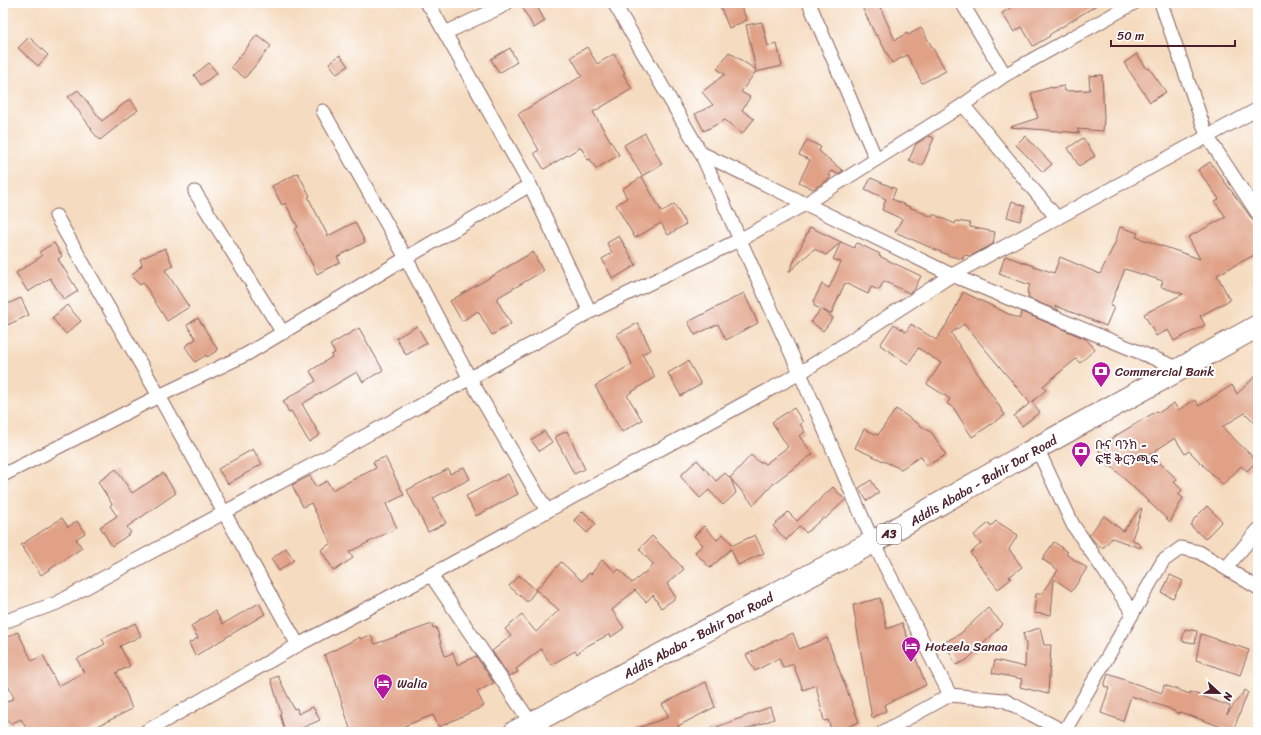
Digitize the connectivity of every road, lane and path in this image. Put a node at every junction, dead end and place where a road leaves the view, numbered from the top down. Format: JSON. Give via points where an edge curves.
{"nodes":[{"id":1,"x":426,"y":3,"type":"edge"},
{"id":2,"x":507,"y":3,"type":"edge"},
{"id":3,"x":614,"y":3,"type":"edge"},
{"id":4,"x":809,"y":3,"type":"edge"},
{"id":5,"x":962,"y":3,"type":"edge"},
{"id":6,"x":1134,"y":3,"type":"edge"},
{"id":7,"x":1161,"y":3,"type":"edge"},
{"id":8,"x":445,"y":33,"type":"junction"},
{"id":9,"x":1005,"y":75,"type":"junction"},
{"id":10,"x":963,"y":105,"type":"junction"},
{"id":11,"x":1258,"y":109,"type":"edge"},
{"id":12,"x":323,"y":111,"type":"dead end"},
{"id":13,"x":1207,"y":136,"type":"junction"},
{"id":14,"x":701,"y":153,"type":"junction"},
{"id":15,"x":876,"y":159,"type":"junction"},
{"id":16,"x":530,"y":185,"type":"junction"},
{"id":17,"x":195,"y":192,"type":"dead end"},
{"id":18,"x":805,"y":204,"type":"junction"},
{"id":19,"x":1258,"y":214,"type":"edge"},
{"id":20,"x":56,"y":216,"type":"dead end"},
{"id":21,"x":1058,"y":218,"type":"junction"},
{"id":22,"x":741,"y":239,"type":"junction"},
{"id":23,"x":406,"y":258,"type":"junction"},
{"id":24,"x":952,"y":275,"type":"junction"},
{"id":25,"x":590,"y":312,"type":"junction"},
{"id":26,"x":1258,"y":326,"type":"edge"},
{"id":27,"x":283,"y":333,"type":"junction"},
{"id":28,"x":1180,"y":369,"type":"junction"},
{"id":29,"x":800,"y":373,"type":"junction"},
{"id":30,"x":470,"y":379,"type":"junction"},
{"id":31,"x":159,"y":396,"type":"junction"},
{"id":32,"x":1037,"y":448,"type":"junction"},
{"id":33,"x":3,"y":475,"type":"edge"},
{"id":34,"x":547,"y":510,"type":"junction"},
{"id":35,"x":224,"y":513,"type":"junction"},
{"id":36,"x":1258,"y":530,"type":"edge"},
{"id":37,"x":873,"y":542,"type":"junction"},
{"id":38,"x":1226,"y":568,"type":"junction"},
{"id":39,"x":431,"y":575,"type":"junction"},
{"id":40,"x":1258,"y":588,"type":"edge"},
{"id":41,"x":1133,"y":613,"type":"junction"},
{"id":42,"x":3,"y":624,"type":"edge"},
{"id":43,"x":298,"y":645,"type":"junction"},
{"id":44,"x":950,"y":695,"type":"junction"},
{"id":45,"x":523,"y":728,"type":"edge"},
{"id":46,"x":145,"y":732,"type":"edge"},
{"id":47,"x":883,"y":732,"type":"edge"},
{"id":48,"x":1064,"y":732,"type":"edge"}],
"edges":[{"from":1,"to":8,"type":"street"},
{"from":2,"to":8,"type":"street"},
{"from":3,"to":14,"type":"street"},
{"from":4,"to":15,"type":"street"},
{"from":5,"to":9,"type":"street"},
{"from":6,"to":9,"type":"street"},
{"from":7,"to":13,"type":"street"},
{"from":8,"to":16,"type":"street"},
{"from":9,"to":10,"type":"street"},
{"from":10,"to":15,"type":"street"},
{"from":10,"to":21,"type":"street"},
{"from":11,"to":13,"type":"street"},
{"from":12,"to":23,"type":"street"},
{"from":13,"to":19,"type":"street"},
{"from":13,"to":21,"type":"street"},
{"from":14,"to":18,"type":"street"},
{"from":14,"to":22,"type":"street"},
{"from":15,"to":18,"type":"street"},
{"from":16,"to":23,"type":"street"},
{"from":16,"to":25,"type":"street"},
{"from":17,"to":27,"type":"street"},
{"from":18,"to":22,"type":"street"},
{"from":18,"to":24,"type":"street"},
{"from":20,"to":31,"type":"street"},
{"from":21,"to":24,"type":"street"},
{"from":22,"to":25,"type":"street"},
{"from":22,"to":29,"type":"street"},
{"from":23,"to":27,"type":"street"},
{"from":23,"to":30,"type":"street"},
{"from":24,"to":28,"type":"street"},
{"from":24,"to":29,"type":"street"},
{"from":25,"to":30,"type":"street"},
{"from":26,"to":28,"type":"highway","name":"Addis Ababa - Bahir Dar Road","number":"A3"},
{"from":27,"to":31,"type":"street","via":[[248,354]]},
{"from":28,"to":32,"type":"highway","name":"Addis Ababa - Bahir Dar Road","number":"A3"},
{"from":29,"to":34,"type":"street"},
{"from":29,"to":37,"type":"street"},
{"from":30,"to":34,"type":"street"},
{"from":30,"to":35,"type":"street"},
{"from":31,"to":33,"type":"street"},
{"from":31,"to":35,"type":"street"},
{"from":32,"to":37,"type":"highway","name":"Addis Ababa - Bahir Dar Road","number":"A3"},
{"from":32,"to":41,"type":"street","via":[[1073,525]]},
{"from":34,"to":39,"type":"street"},
{"from":35,"to":42,"type":"street","via":[[57,603]]},
{"from":35,"to":43,"type":"street"},
{"from":36,"to":38,"type":"street"},
{"from":37,"to":44,"type":"street"},
{"from":37,"to":45,"type":"highway","name":"Addis Ababa - Bahir Dar Road","number":"A3"},
{"from":38,"to":40,"type":"street"},
{"from":38,"to":41,"type":"street","via":[[1199,552],[1182,548],[1163,561]]},
{"from":39,"to":43,"type":"street"},
{"from":39,"to":45,"type":"street"},
{"from":41,"to":48,"type":"street"},
{"from":43,"to":46,"type":"street"},
{"from":44,"to":47,"type":"street"},
{"from":44,"to":48,"type":"street","via":[[1004,700]]}]}
